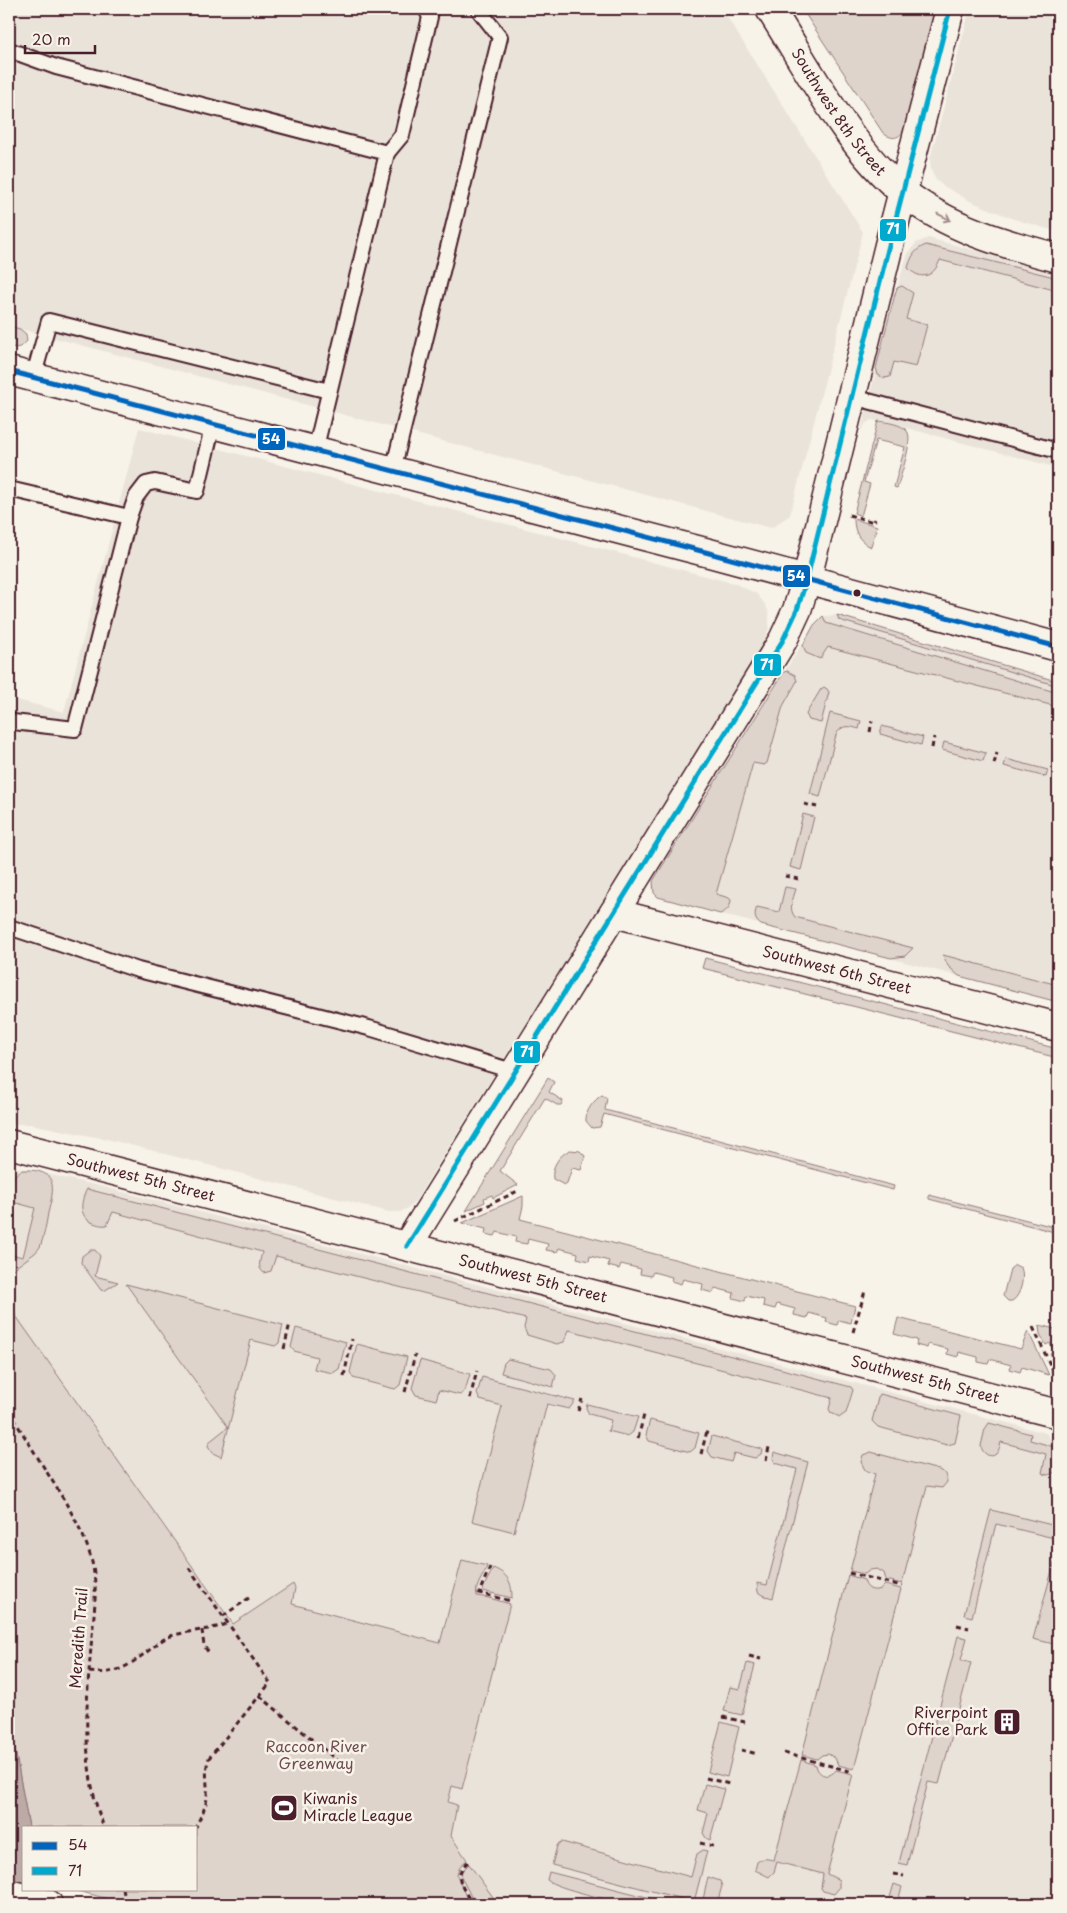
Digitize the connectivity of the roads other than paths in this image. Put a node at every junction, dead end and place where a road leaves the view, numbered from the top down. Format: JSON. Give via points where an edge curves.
{"nodes":[{"id":1,"x":426,"y":9,"type":"edge"},
{"id":2,"x":478,"y":9,"type":"edge"},
{"id":3,"x":770,"y":9,"type":"edge"},
{"id":4,"x":950,"y":9,"type":"edge"},
{"id":5,"x":9,"y":50,"type":"edge"},
{"id":6,"x":387,"y":153,"type":"junction"},
{"id":7,"x":903,"y":191,"type":"junction"},
{"id":8,"x":1058,"y":258,"type":"edge"},
{"id":9,"x":21,"y":374,"type":"edge"},
{"id":10,"x":329,"y":391,"type":"junction"},
{"id":11,"x":853,"y":397,"type":"junction"},
{"id":12,"x":213,"y":424,"type":"junction"},
{"id":13,"x":315,"y":451,"type":"junction"},
{"id":14,"x":1058,"y":451,"type":"edge"},
{"id":15,"x":393,"y":470,"type":"junction"},
{"id":16,"x":9,"y":489,"type":"edge"},
{"id":17,"x":129,"y":517,"type":"junction"},
{"id":18,"x":807,"y":578,"type":"junction"},
{"id":19,"x":1058,"y":648,"type":"edge"},
{"id":20,"x":9,"y":723,"type":"edge"},
{"id":21,"x":614,"y":913,"type":"junction"},
{"id":22,"x":9,"y":928,"type":"edge"},
{"id":23,"x":1058,"y":1027,"type":"edge"},
{"id":24,"x":516,"y":1072,"type":"junction"},
{"id":25,"x":9,"y":1144,"type":"edge"},
{"id":26,"x":407,"y":1246,"type":"junction"},
{"id":27,"x":1058,"y":1414,"type":"edge"},
{"id":28,"x":9,"y":1894,"type":"edge"},
{"id":29,"x":48,"y":1904,"type":"edge"}],
"edges":[{"from":1,"to":6,"type":"lane","via":[[430,17],[402,135]]},
{"from":2,"to":15,"type":"lane","via":[[500,37]]},
{"from":3,"to":7,"type":"street","name":"Southwest 8th Street","via":[[844,125],[867,156]]},
{"from":4,"to":7,"type":"street"},
{"from":5,"to":6,"type":"lane","via":[[66,69]]},
{"from":6,"to":10,"type":"lane"},
{"from":7,"to":8,"type":"street","name":"Southwest 8th Street","one_way":true,"via":[[926,208],[974,232],[1009,246]]},
{"from":7,"to":11,"type":"street"},
{"from":9,"to":10,"type":"lane","via":[[49,321]]},
{"from":9,"to":12,"type":"street"},
{"from":10,"to":13,"type":"lane"},
{"from":11,"to":14,"type":"lane"},
{"from":11,"to":18,"type":"street"},
{"from":12,"to":13,"type":"street"},
{"from":12,"to":17,"type":"lane","via":[[197,492],[155,482],[146,484],[136,497]]},
{"from":13,"to":15,"type":"street"},
{"from":15,"to":18,"type":"street"},
{"from":16,"to":17,"type":"lane"},
{"from":17,"to":20,"type":"lane","via":[[75,729]]},
{"from":18,"to":19,"type":"street"},
{"from":18,"to":21,"type":"street","via":[[783,640]]},
{"from":21,"to":23,"type":"street","name":"Southwest 6th Street"},
{"from":21,"to":24,"type":"street"},
{"from":22,"to":24,"type":"lane","via":[[138,970],[369,1028]]},
{"from":24,"to":26,"type":"street"},
{"from":25,"to":26,"type":"street","name":"Southwest 5th Street"},
{"from":26,"to":27,"type":"street","name":"Southwest 5th Street"},
{"from":28,"to":29,"type":"street"}]}
